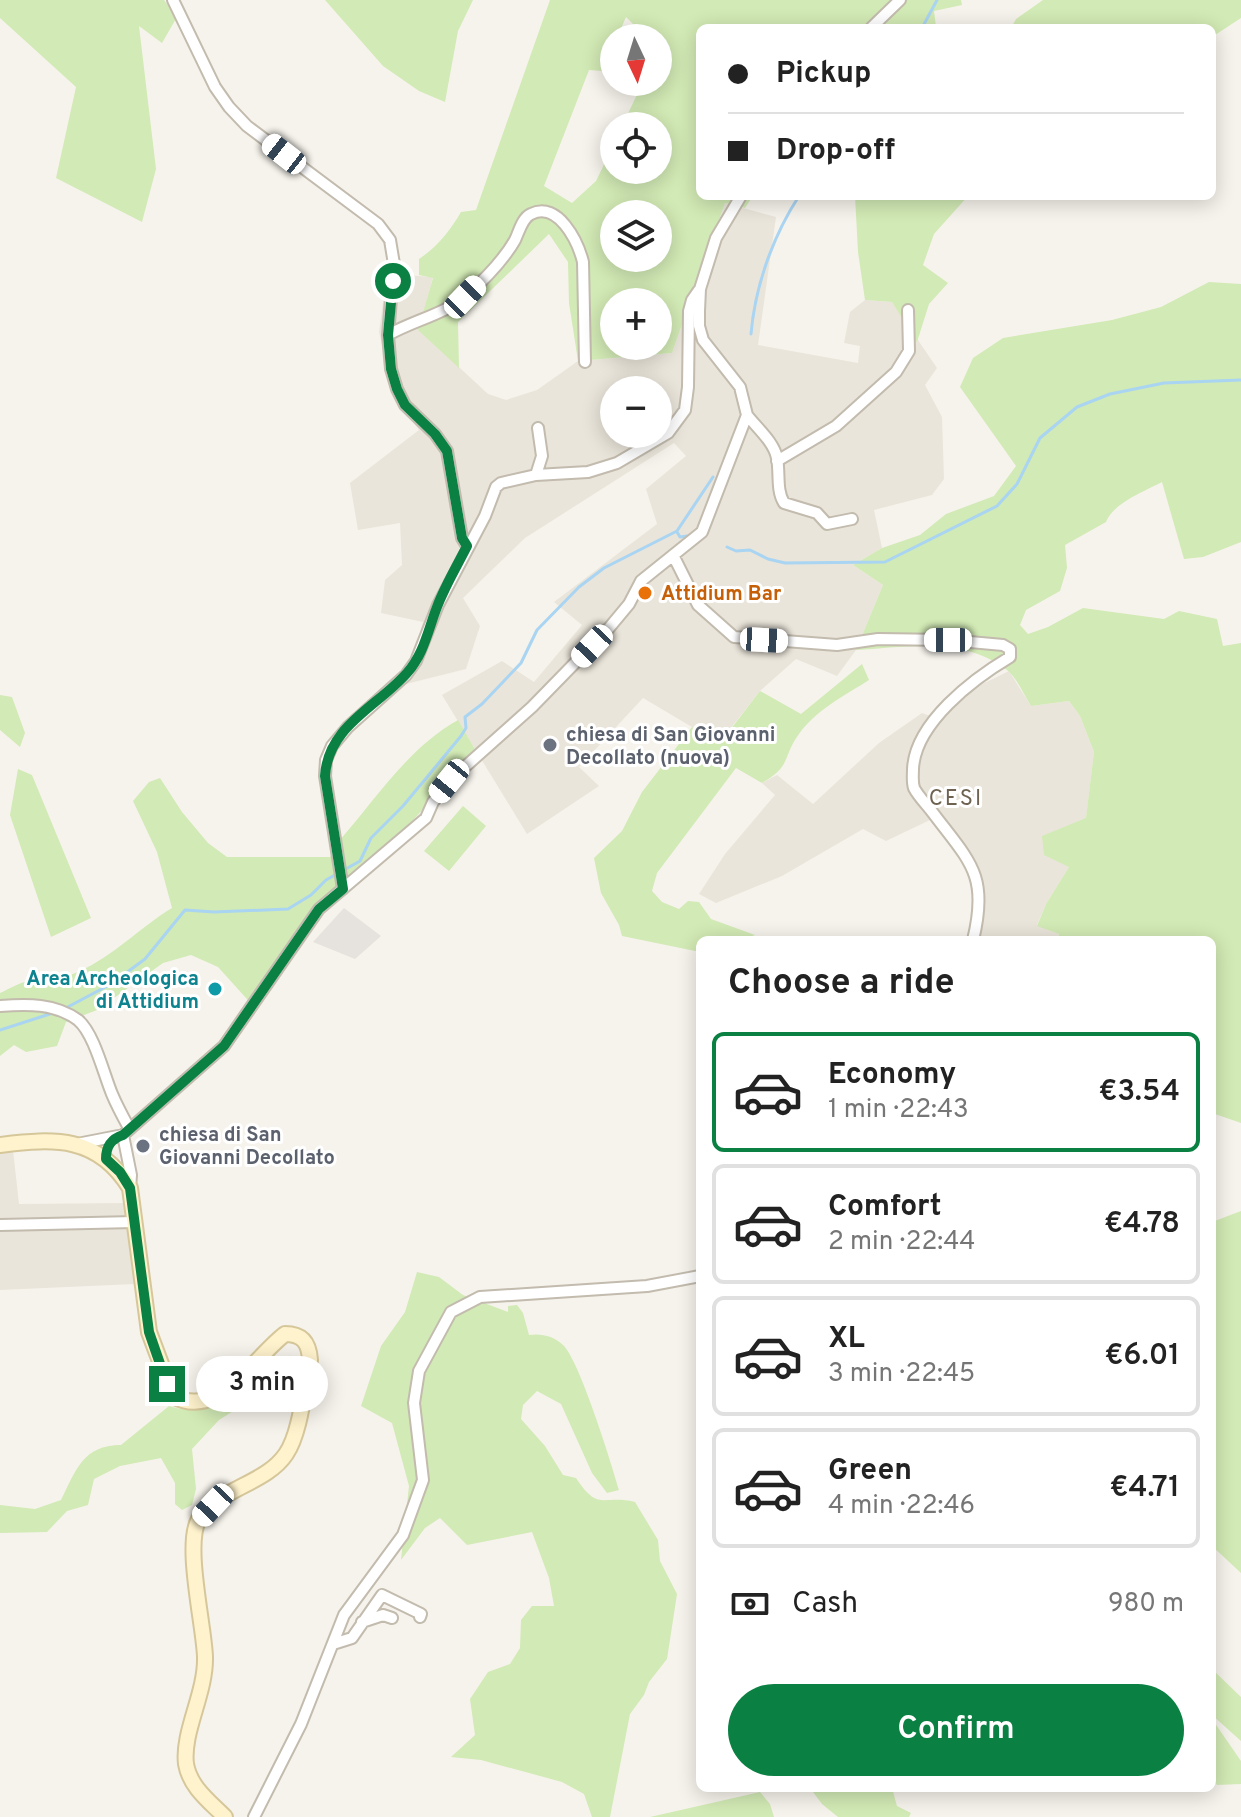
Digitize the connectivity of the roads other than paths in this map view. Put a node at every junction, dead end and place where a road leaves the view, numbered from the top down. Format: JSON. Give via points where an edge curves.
{"nodes":[{"id":1,"x":173,"y":0,"type":"edge"},
{"id":2,"x":900,"y":0,"type":"edge"},
{"id":3,"x":875,"y":24,"type":"edge"},
{"id":4,"x":739,"y":200,"type":"edge"},
{"id":5,"x":700,"y":289,"type":"junction"},
{"id":6,"x":908,"y":310,"type":"dead end"},
{"id":7,"x":388,"y":335,"type":"junction"},
{"id":8,"x":585,"y":362,"type":"dead end"},
{"id":9,"x":747,"y":415,"type":"junction"},
{"id":10,"x":538,"y":428,"type":"dead end"},
{"id":11,"x":777,"y":461,"type":"junction"},
{"id":12,"x":536,"y":475,"type":"junction"},
{"id":13,"x":852,"y":519,"type":"dead end"},
{"id":14,"x":467,"y":546,"type":"junction"},
{"id":15,"x":673,"y":555,"type":"junction"},
{"id":16,"x":343,"y":886,"type":"junction"},
{"id":17,"x":974,"y":936,"type":"edge"},
{"id":18,"x":0,"y":1006,"type":"edge"},
{"id":19,"x":122,"y":1136,"type":"junction"},
{"id":20,"x":75,"y":1144,"type":"junction"},
{"id":21,"x":0,"y":1145,"type":"edge"},
{"id":22,"x":106,"y":1159,"type":"junction"},
{"id":23,"x":130,"y":1188,"type":"junction"},
{"id":24,"x":135,"y":1222,"type":"junction"},
{"id":25,"x":0,"y":1225,"type":"edge"},
{"id":26,"x":696,"y":1277,"type":"edge"},
{"id":27,"x":420,"y":1617,"type":"dead end"},
{"id":28,"x":392,"y":1618,"type":"dead end"},
{"id":29,"x":362,"y":1622,"type":"junction"},
{"id":30,"x":333,"y":1644,"type":"junction"},
{"id":31,"x":225,"y":1817,"type":"edge"},
{"id":32,"x":254,"y":1817,"type":"edge"}],
"edges":[{"from":1,"to":7,"type":"street","via":[[229,107],[378,224],[390,240],[394,264]]},
{"from":2,"to":3,"type":"street"},
{"from":4,"to":5,"type":"street","via":[[716,238]]},
{"from":5,"to":9,"type":"street","via":[[703,340],[740,387]]},
{"from":5,"to":12,"type":"street","via":[[689,311],[688,387],[680,420],[617,463],[572,475]]},
{"from":6,"to":11,"type":"street","via":[[909,351],[896,372],[836,426]]},
{"from":7,"to":8,"type":"street","via":[[465,297],[505,256],[525,218],[542,212],[555,215],[579,247]]},
{"from":7,"to":14,"type":"street","via":[[391,369],[405,405],[447,451]]},
{"from":9,"to":11,"type":"street","via":[[772,446]]},
{"from":9,"to":15,"type":"street","via":[[702,532]]},
{"from":10,"to":12,"type":"street","via":[[542,456]]},
{"from":11,"to":13,"type":"street","via":[[784,503],[817,513],[827,524]]},
{"from":12,"to":14,"type":"street","via":[[496,487]]},
{"from":14,"to":16,"type":"street","via":[[416,661],[348,727],[326,760]]},
{"from":15,"to":16,"type":"street","via":[[641,581],[629,604],[564,675],[449,781],[426,818]]},
{"from":15,"to":17,"type":"street","via":[[698,605],[734,637],[837,645],[948,640],[1010,649],[1010,657],[983,673],[939,716],[914,754],[914,788],[976,876],[980,911]]},
{"from":16,"to":19,"type":"street","via":[[319,909],[224,1046]]},
{"from":18,"to":19,"type":"street","via":[[49,1007],[79,1021],[112,1094]]},
{"from":19,"to":20,"type":"street"},
{"from":19,"to":22,"type":"street","via":[[114,1155]]},
{"from":19,"to":23,"type":"street"},
{"from":20,"to":21,"type":"main road"},
{"from":20,"to":22,"type":"main road"},
{"from":22,"to":23,"type":"main road"},
{"from":23,"to":24,"type":"main road"},
{"from":24,"to":25,"type":"street"},
{"from":24,"to":31,"type":"main road","via":[[149,1332],[173,1396],[185,1403],[214,1397],[285,1334],[303,1338],[310,1348],[286,1455],[213,1505],[199,1520],[193,1540],[205,1656],[204,1682],[185,1750],[196,1788]]},
{"from":26,"to":30,"type":"street","via":[[647,1286],[480,1297],[451,1312],[419,1371],[414,1403],[423,1480],[403,1535],[344,1615]]},
{"from":27,"to":29,"type":"street","via":[[382,1595]]},
{"from":28,"to":29,"type":"street","via":[[383,1615]]},
{"from":29,"to":30,"type":"street","via":[[352,1638]]},
{"from":30,"to":32,"type":"street","via":[[301,1724]]}]}
